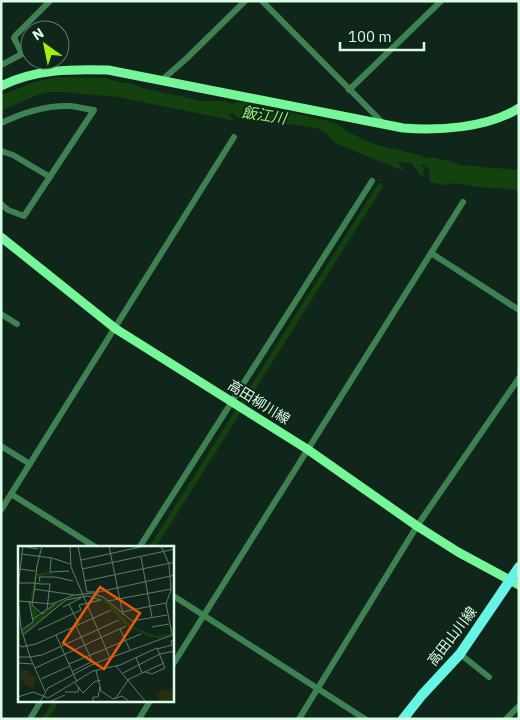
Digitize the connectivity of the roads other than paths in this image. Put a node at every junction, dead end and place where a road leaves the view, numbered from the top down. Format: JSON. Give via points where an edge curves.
{"nodes":[{"id":1,"x":50,"y":1,"type":"edge"},
{"id":2,"x":245,"y":1,"type":"edge"},
{"id":3,"x":262,"y":1,"type":"edge"},
{"id":4,"x":440,"y":1,"type":"edge"},
{"id":5,"x":1,"y":65,"type":"edge"},
{"id":6,"x":162,"y":80,"type":"junction"},
{"id":7,"x":1,"y":86,"type":"edge"},
{"id":8,"x":349,"y":90,"type":"junction"},
{"id":9,"x":519,"y":108,"type":"edge"},
{"id":10,"x":1,"y":123,"type":"edge"},
{"id":11,"x":384,"y":124,"type":"junction"},
{"id":12,"x":234,"y":137,"type":"dead end"},
{"id":13,"x":1,"y":151,"type":"edge"},
{"id":14,"x":50,"y":177,"type":"junction"},
{"id":15,"x":372,"y":181,"type":"dead end"},
{"id":16,"x":463,"y":202,"type":"dead end"},
{"id":17,"x":1,"y":204,"type":"edge"},
{"id":18,"x":1,"y":237,"type":"edge"},
{"id":19,"x":431,"y":253,"type":"junction"},
{"id":20,"x":519,"y":310,"type":"edge"},
{"id":21,"x":1,"y":314,"type":"edge"},
{"id":22,"x":17,"y":324,"type":"dead end"},
{"id":23,"x":116,"y":328,"type":"junction"},
{"id":24,"x":519,"y":378,"type":"edge"},
{"id":25,"x":233,"y":402,"type":"junction"},
{"id":26,"x":1,"y":446,"type":"edge"},
{"id":27,"x":307,"y":449,"type":"junction"},
{"id":28,"x":30,"y":464,"type":"junction"},
{"id":29,"x":12,"y":494,"type":"junction"},
{"id":30,"x":1,"y":510,"type":"edge"},
{"id":31,"x":417,"y":526,"type":"junction"},
{"id":32,"x":94,"y":546,"type":"edge"},
{"id":33,"x":140,"y":546,"type":"edge"},
{"id":34,"x":519,"y":567,"type":"edge"},
{"id":35,"x":514,"y":582,"type":"edge"},
{"id":36,"x":174,"y":596,"type":"edge"},
{"id":37,"x":205,"y":615,"type":"junction"},
{"id":38,"x":460,"y":654,"type":"junction"},
{"id":39,"x":174,"y":663,"type":"edge"},
{"id":40,"x":489,"y":677,"type":"dead end"},
{"id":41,"x":318,"y":689,"type":"junction"},
{"id":42,"x":40,"y":702,"type":"edge"},
{"id":43,"x":149,"y":702,"type":"edge"},
{"id":44,"x":519,"y":706,"type":"edge"},
{"id":45,"x":30,"y":719,"type":"edge"},
{"id":46,"x":138,"y":719,"type":"edge"},
{"id":47,"x":299,"y":719,"type":"edge"},
{"id":48,"x":364,"y":719,"type":"edge"},
{"id":49,"x":403,"y":719,"type":"edge"},
{"id":50,"x":506,"y":719,"type":"edge"}],
"edges":[{"from":1,"to":5,"type":"street","via":[[15,36],[22,54]]},
{"from":2,"to":6,"type":"street"},
{"from":3,"to":8,"type":"street"},
{"from":4,"to":8,"type":"street"},
{"from":6,"to":7,"type":"main road","via":[[108,70],[60,70]]},
{"from":6,"to":11,"type":"main road"},
{"from":8,"to":11,"type":"street"},
{"from":9,"to":11,"type":"main road","via":[[478,124],[416,130]]},
{"from":10,"to":14,"type":"street","via":[[46,108],[70,106],[94,110]]},
{"from":12,"to":23,"type":"street"},
{"from":13,"to":14,"type":"street"},
{"from":14,"to":17,"type":"street","via":[[24,216]]},
{"from":15,"to":25,"type":"street"},
{"from":16,"to":19,"type":"street"},
{"from":18,"to":23,"type":"main road","name":"高田柳川線"},
{"from":19,"to":20,"type":"street"},
{"from":19,"to":27,"type":"street"},
{"from":21,"to":22,"type":"street"},
{"from":23,"to":25,"type":"main road","name":"高田柳川線"},
{"from":23,"to":28,"type":"street"},
{"from":24,"to":31,"type":"street"},
{"from":25,"to":27,"type":"main road","name":"高田柳川線"},
{"from":25,"to":33,"type":"street"},
{"from":26,"to":28,"type":"street"},
{"from":27,"to":31,"type":"main road","name":"高田柳川線"},
{"from":27,"to":37,"type":"street"},
{"from":28,"to":29,"type":"street"},
{"from":29,"to":30,"type":"street"},
{"from":29,"to":32,"type":"street"},
{"from":31,"to":35,"type":"main road","name":"高田柳川線"},
{"from":31,"to":41,"type":"street"},
{"from":34,"to":35,"type":"main road","name":"高田山川線"},
{"from":35,"to":38,"type":"main road","name":"高田山川線"},
{"from":36,"to":37,"type":"street"},
{"from":37,"to":39,"type":"street"},
{"from":37,"to":41,"type":"street"},
{"from":38,"to":40,"type":"street"},
{"from":38,"to":49,"type":"main road","name":"高田山川線"},
{"from":41,"to":47,"type":"street"},
{"from":41,"to":48,"type":"street"},
{"from":42,"to":45,"type":"street"},
{"from":43,"to":46,"type":"street"},
{"from":44,"to":50,"type":"street"}]}
